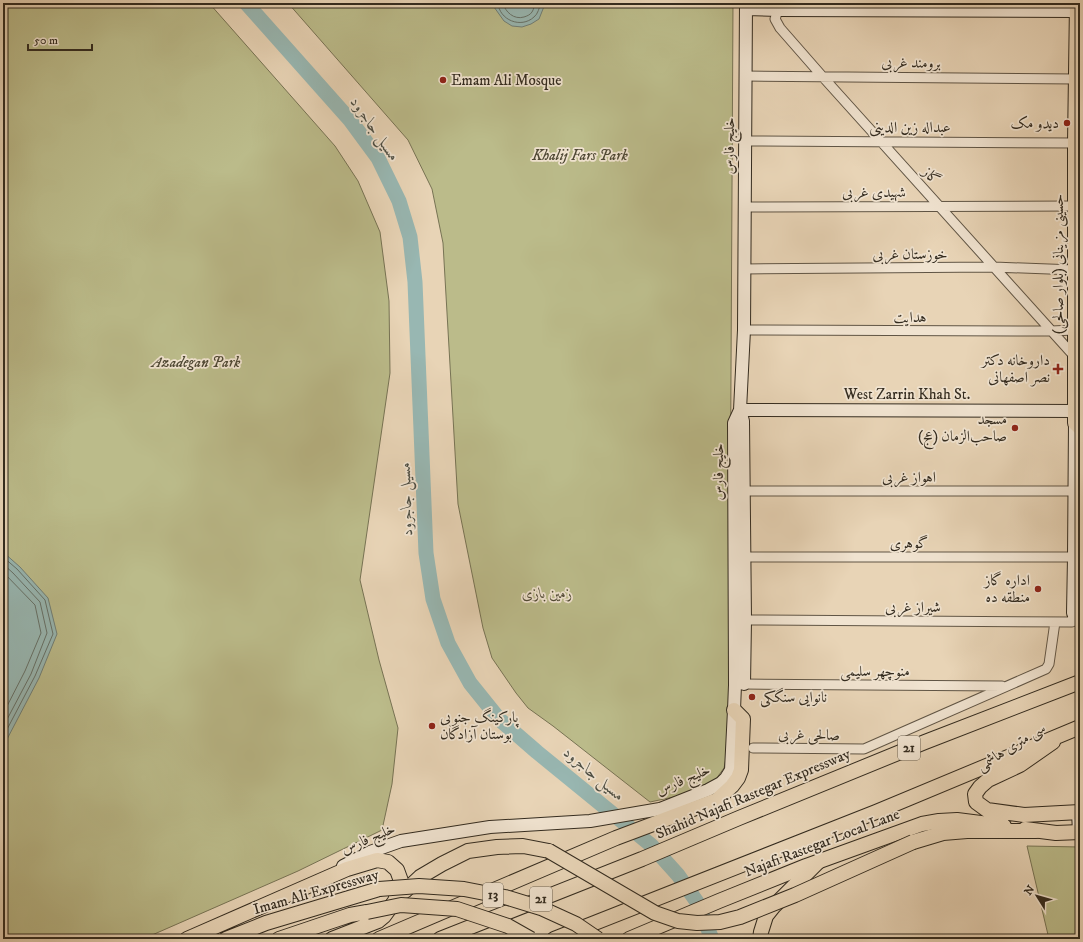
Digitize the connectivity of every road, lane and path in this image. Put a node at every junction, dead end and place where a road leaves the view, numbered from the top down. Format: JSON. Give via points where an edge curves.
{"nodes":[{"id":1,"x":746,"y":6,"type":"edge"},
{"id":2,"x":1078,"y":8,"type":"edge"},
{"id":3,"x":778,"y":10,"type":"junction"},
{"id":4,"x":746,"y":76,"type":"junction"},
{"id":5,"x":822,"y":76,"type":"junction"},
{"id":6,"x":1076,"y":79,"type":"junction"},
{"id":7,"x":745,"y":141,"type":"junction"},
{"id":8,"x":880,"y":141,"type":"junction"},
{"id":9,"x":1075,"y":143,"type":"junction"},
{"id":10,"x":938,"y":206,"type":"junction"},
{"id":11,"x":1075,"y":206,"type":"junction"},
{"id":12,"x":745,"y":207,"type":"junction"},
{"id":13,"x":994,"y":267,"type":"junction"},
{"id":14,"x":744,"y":269,"type":"junction"},
{"id":15,"x":1075,"y":270,"type":"junction"},
{"id":16,"x":744,"y":330,"type":"junction"},
{"id":17,"x":1075,"y":330,"type":"junction"},
{"id":18,"x":1052,"y":331,"type":"junction"},
{"id":19,"x":1075,"y":358,"type":"junction"},
{"id":20,"x":740,"y":410,"type":"junction"},
{"id":21,"x":1077,"y":418,"type":"edge"},
{"id":22,"x":744,"y":491,"type":"junction"},
{"id":23,"x":1075,"y":491,"type":"junction"},
{"id":24,"x":744,"y":557,"type":"junction"},
{"id":25,"x":1074,"y":557,"type":"junction"},
{"id":26,"x":1076,"y":613,"type":"edge"},
{"id":27,"x":745,"y":620,"type":"junction"},
{"id":28,"x":1055,"y":622,"type":"junction"},
{"id":29,"x":1080,"y":682,"type":"edge"},
{"id":30,"x":744,"y":684,"type":"joint"},
{"id":31,"x":1006,"y":686,"type":"junction"},
{"id":32,"x":734,"y":710,"type":"junction"},
{"id":33,"x":1080,"y":727,"type":"edge"},
{"id":34,"x":1062,"y":735,"type":"junction"},
{"id":35,"x":753,"y":748,"type":"dead end"},
{"id":36,"x":1079,"y":812,"type":"edge"},
{"id":37,"x":1036,"y":831,"type":"junction"},
{"id":38,"x":1079,"y":832,"type":"edge"},
{"id":39,"x":819,"y":861,"type":"junction"},
{"id":40,"x":295,"y":892,"type":"junction"},
{"id":41,"x":395,"y":902,"type":"junction"},
{"id":42,"x":187,"y":939,"type":"edge"},
{"id":43,"x":226,"y":939,"type":"edge"},
{"id":44,"x":279,"y":939,"type":"edge"},
{"id":45,"x":332,"y":939,"type":"edge"},
{"id":46,"x":379,"y":939,"type":"edge"},
{"id":47,"x":440,"y":939,"type":"edge"},
{"id":48,"x":531,"y":939,"type":"edge"},
{"id":49,"x":554,"y":939,"type":"edge"},
{"id":50,"x":598,"y":939,"type":"edge"},
{"id":51,"x":629,"y":939,"type":"edge"},
{"id":52,"x":760,"y":939,"type":"edge"}],
"edges":[{"from":1,"to":3,"type":"main road"},
{"from":1,"to":4,"type":"main road","name":"خلیج فارس"},
{"from":2,"to":3,"type":"main road"},
{"from":2,"to":6,"type":"main road","name":"حسینی مزینانی (بلوار صالحی)"},
{"from":3,"to":5,"type":"street","name":"گاز","via":[[775,19],[780,28]]},
{"from":4,"to":5,"type":"street","name":"برومند غربی"},
{"from":4,"to":7,"type":"main road","name":"خلیج فارس"},
{"from":5,"to":6,"type":"street","name":"برومند غربی"},
{"from":5,"to":8,"type":"street","name":"گاز"},
{"from":6,"to":9,"type":"main road","name":"حسینی مزینانی (بلوار صالحی)"},
{"from":7,"to":8,"type":"street","name":"عبداله زین الدینی"},
{"from":7,"to":12,"type":"main road","name":"خلیج فارس"},
{"from":8,"to":9,"type":"street","name":"عبداله زین الدینی"},
{"from":8,"to":10,"type":"street","name":"گاز"},
{"from":9,"to":11,"type":"main road","name":"حسینی مزینانی (بلوار صالحی)"},
{"from":10,"to":11,"type":"street","name":"شهیدی غربی"},
{"from":10,"to":12,"type":"street","name":"شهیدی غربی"},
{"from":10,"to":13,"type":"street","name":"گاز"},
{"from":11,"to":15,"type":"main road","name":"حسینی مزینانی (بلوار صالحی)"},
{"from":12,"to":14,"type":"main road","name":"خلیج فارس"},
{"from":13,"to":14,"type":"street","name":"خوزستان غربی"},
{"from":13,"to":15,"type":"street","name":"خوزستان غربی"},
{"from":13,"to":18,"type":"street","name":"گاز"},
{"from":14,"to":16,"type":"main road","name":"خلیج فارس"},
{"from":15,"to":17,"type":"main road","name":"حسینی مزینانی (بلوار صالحی)"},
{"from":16,"to":18,"type":"street","name":"هدایت"},
{"from":16,"to":20,"type":"main road","name":"خلیج فارس"},
{"from":17,"to":18,"type":"street","name":"هدایت"},
{"from":17,"to":19,"type":"main road","name":"حسینی مزینانی (بلوار صالحی)"},
{"from":18,"to":19,"type":"street","name":"گاز"},
{"from":19,"to":21,"type":"main road","name":"حسینی مزینانی (بلوار صالحی)"},
{"from":20,"to":21,"type":"main road","name":"West Zarrin Khah St."},
{"from":20,"to":22,"type":"main road","name":"خلیج فارس","via":[[744,421]]},
{"from":20,"to":32,"type":"main road","name":"خلیج فارس","via":[[734,423]]},
{"from":21,"to":23,"type":"main road","name":"حسینی مزینانی (بلوار صالحی)"},
{"from":22,"to":23,"type":"street","name":"اهواز غربی"},
{"from":22,"to":24,"type":"main road","name":"خلیج فارس"},
{"from":23,"to":25,"type":"main road","name":"حسینی مزینانی (بلوار صالحی)"},
{"from":24,"to":25,"type":"street","name":"گوهری"},
{"from":24,"to":27,"type":"main road","name":"خلیج فارس"},
{"from":25,"to":26,"type":"main road","name":"حسینی مزینانی (بلوار صالحی)"},
{"from":26,"to":28,"type":"street","name":"شیراز غربی","via":[[1072,622]]},
{"from":27,"to":28,"type":"street","name":"شیراز غربی"},
{"from":27,"to":30,"type":"main road","name":"خلیج فارس"},
{"from":28,"to":31,"type":"street","via":[[1049,664],[1046,669]]},
{"from":29,"to":47,"type":"main road","name":"Shahid Najafi Rastegar Expressway","number":"21","via":[[925,742]]},
{"from":30,"to":31,"type":"street","name":"منوچهر سلیمی"},
{"from":31,"to":35,"type":"street","name":"صالحی غربی","via":[[864,749]]},
{"from":32,"to":40,"type":"main road","name":"خلیج فارس","via":[[731,770],[721,783],[708,790],[660,809],[590,821],[490,827],[401,841],[370,852]]},
{"from":32,"to":46,"type":"main road","via":[[743,719],[741,770],[732,786],[716,800],[616,838]]},
{"from":33,"to":34,"type":"main road"},
{"from":34,"to":36,"type":"main road","name":"سی متری هاشمی","via":[[1020,765],[980,786],[975,794],[976,802],[987,810],[1024,815]]},
{"from":34,"to":49,"type":"main road","via":[[876,812]]},
{"from":36,"to":38,"type":"main road"},
{"from":37,"to":38,"type":"main road"},
{"from":37,"to":39,"type":"main road","name":"Najafi Rastegar Local Lane","via":[[957,820],[939,821],[907,829]]},
{"from":37,"to":41,"type":"main road","bridge":true,"via":[[943,833],[913,842],[740,917],[720,922],[678,921],[655,913],[549,850],[523,846],[468,851],[420,877]]},
{"from":39,"to":51,"type":"main road","name":"Najafi Rastegar Local Lane"},
{"from":39,"to":52,"type":"main road","via":[[766,916]]},
{"from":40,"to":41,"type":"main road","via":[[347,869],[377,860],[388,862],[397,870],[401,881]]},
{"from":40,"to":42,"type":"main road"},
{"from":41,"to":45,"type":"main road","via":[[378,921]]},
{"from":43,"to":50,"type":"main road","name":"Imam Ali Expressway","number":"13","bridge":true,"via":[[266,923],[379,889],[419,886],[464,889],[505,897],[541,908],[576,924]]},
{"from":44,"to":48,"type":"main road","name":"Imam Ali Expressway","number":"13","bridge":true,"via":[[350,915],[401,905],[457,909],[508,926]]}]}
